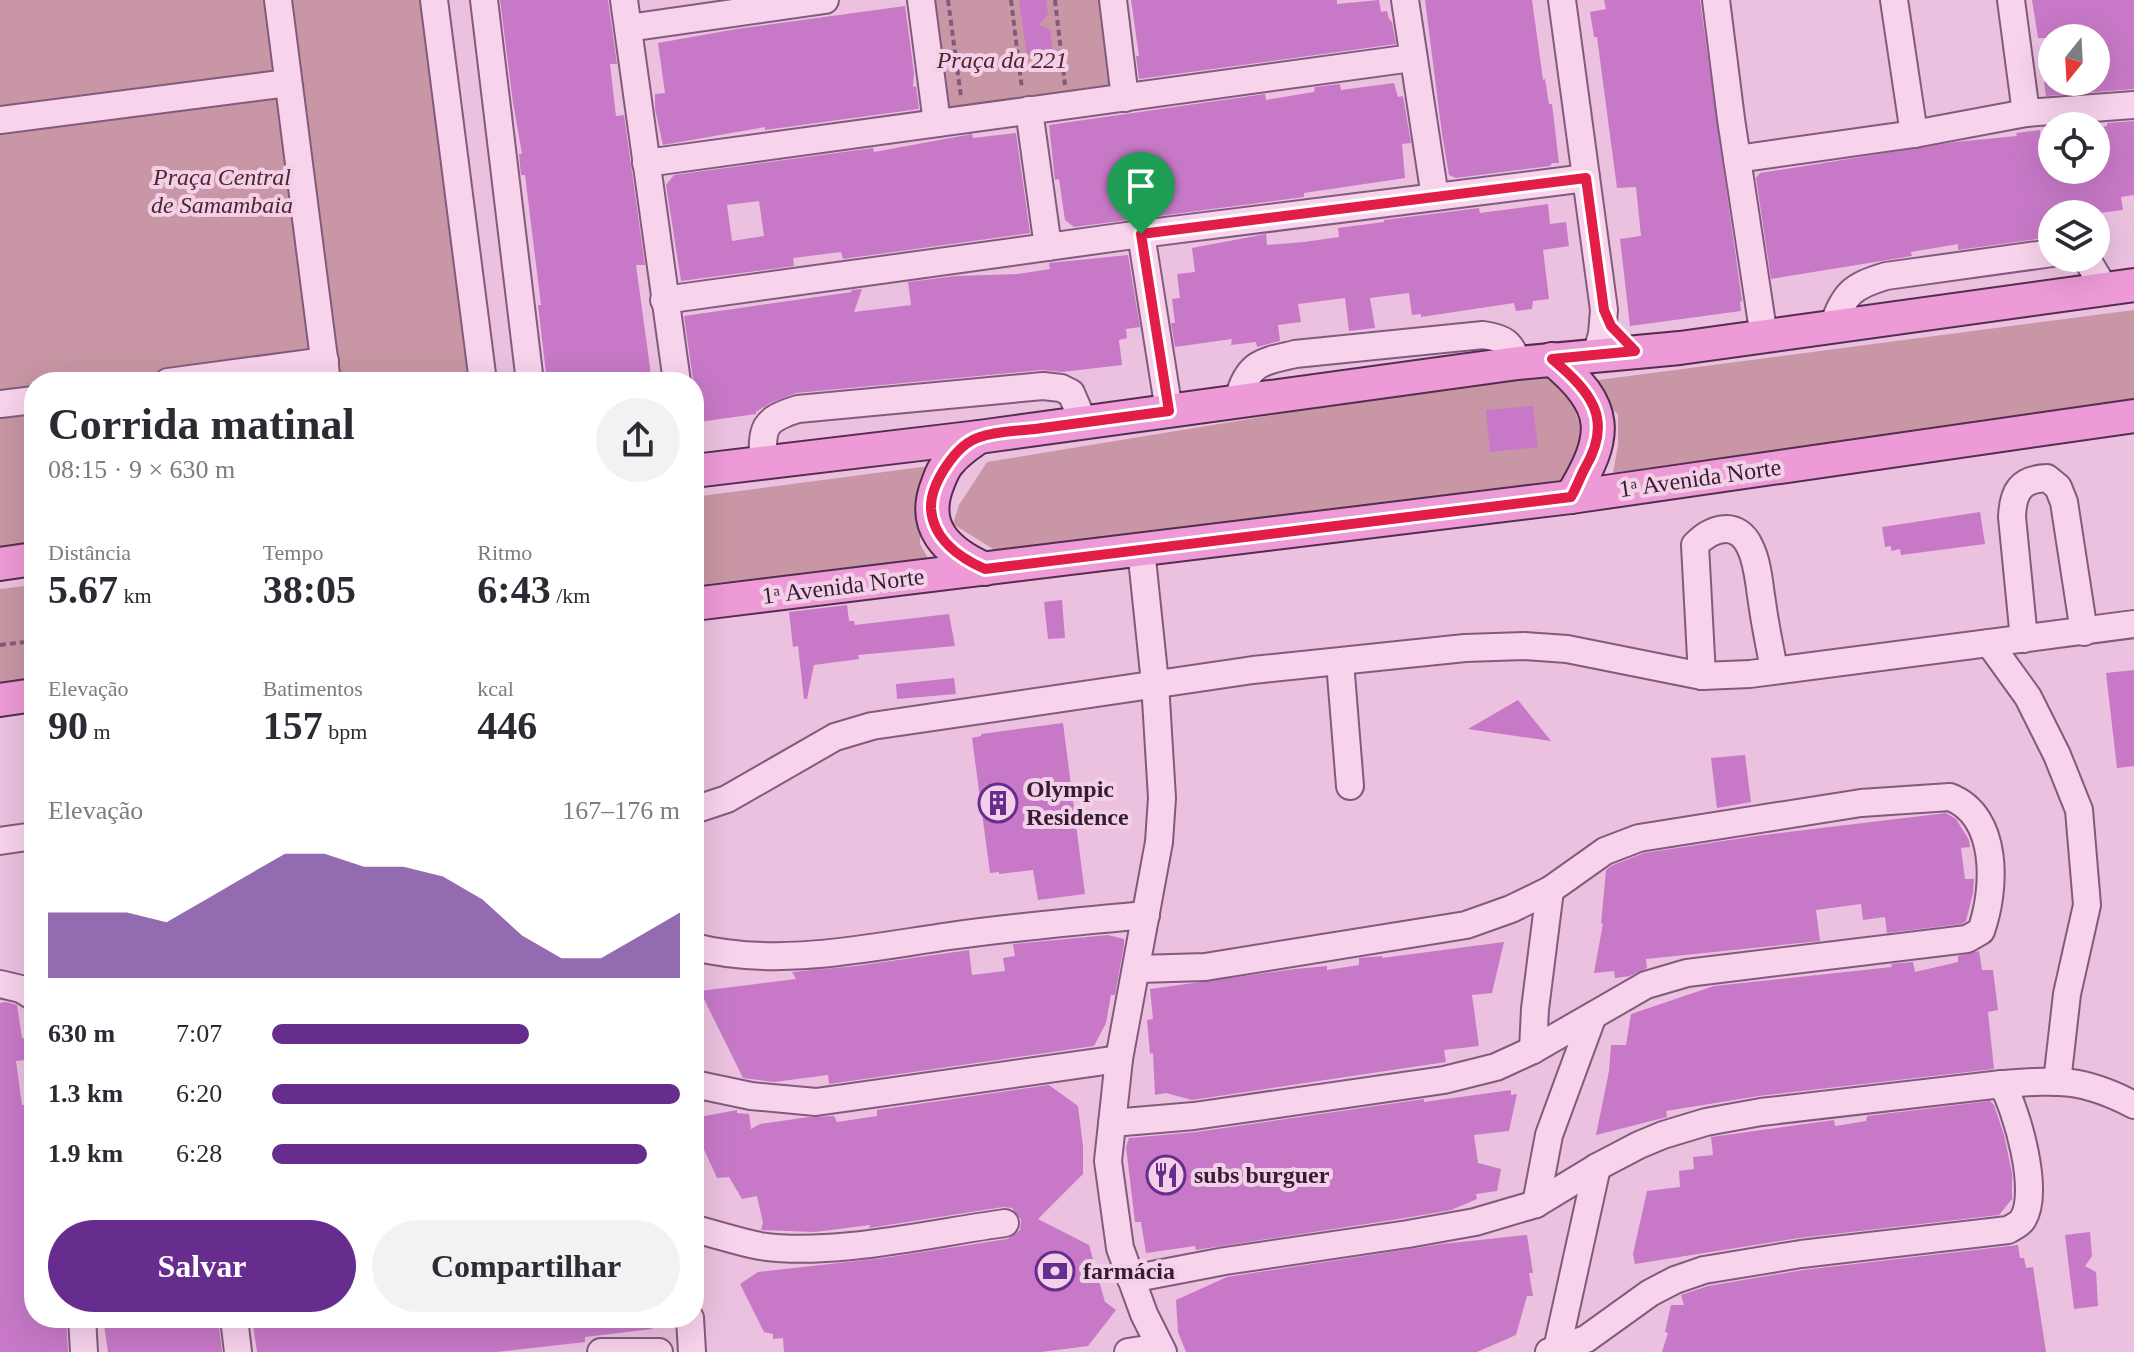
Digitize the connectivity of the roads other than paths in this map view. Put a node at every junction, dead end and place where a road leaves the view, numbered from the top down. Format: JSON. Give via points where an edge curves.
{"nodes":[{"id":1,"x":278,"y":0,"type":"edge"},
{"id":2,"x":434,"y":0,"type":"edge"},
{"id":3,"x":484,"y":0,"type":"edge"},
{"id":4,"x":624,"y":0,"type":"edge"},
{"id":5,"x":825,"y":0,"type":"edge"},
{"id":6,"x":921,"y":0,"type":"edge"},
{"id":7,"x":1113,"y":0,"type":"edge"},
{"id":8,"x":1405,"y":0,"type":"edge"},
{"id":9,"x":1562,"y":0,"type":"edge"},
{"id":10,"x":1716,"y":0,"type":"edge"},
{"id":11,"x":1894,"y":0,"type":"edge"},
{"id":12,"x":2011,"y":0,"type":"edge"},
{"id":13,"x":628,"y":28,"type":"junction"},
{"id":14,"x":1412,"y":58,"type":"junction"},
{"id":15,"x":288,"y":83,"type":"junction"},
{"id":16,"x":1125,"y":98,"type":"junction"},
{"id":17,"x":1026,"y":101,"type":"junction"},
{"id":18,"x":2134,"y":105,"type":"edge"},
{"id":19,"x":2026,"y":113,"type":"junction"},
{"id":20,"x":0,"y":120,"type":"edge"},
{"id":21,"x":937,"y":123,"type":"junction"},
{"id":22,"x":1914,"y":134,"type":"junction"},
{"id":23,"x":1737,"y":159,"type":"junction"},
{"id":24,"x":646,"y":163,"type":"junction"},
{"id":25,"x":1586,"y":178,"type":"junction"},
{"id":26,"x":1435,"y":197,"type":"junction"},
{"id":27,"x":1141,"y":234,"type":"junction"},
{"id":28,"x":1048,"y":247,"type":"junction"},
{"id":29,"x":2038,"y":255,"type":"edge"},
{"id":30,"x":2102,"y":272,"type":"edge"},
{"id":31,"x":2119,"y":287,"type":"edge"},
{"id":32,"x":664,"y":300,"type":"junction"},
{"id":33,"x":1604,"y":310,"type":"junction"},
{"id":34,"x":1833,"y":326,"type":"junction"},
{"id":35,"x":1764,"y":337,"type":"junction"},
{"id":36,"x":1635,"y":351,"type":"junction"},
{"id":37,"x":1596,"y":355,"type":"junction"},
{"id":38,"x":1552,"y":359,"type":"junction"},
{"id":39,"x":326,"y":372,"type":"edge"},
{"id":40,"x":482,"y":372,"type":"edge"},
{"id":41,"x":529,"y":372,"type":"edge"},
{"id":42,"x":675,"y":372,"type":"edge"},
{"id":43,"x":24,"y":401,"type":"edge"},
{"id":44,"x":0,"y":404,"type":"edge"},
{"id":45,"x":1169,"y":411,"type":"junction"},
{"id":46,"x":2134,"y":416,"type":"edge"},
{"id":47,"x":1084,"y":423,"type":"junction"},
{"id":48,"x":979,"y":437,"type":"junction"},
{"id":49,"x":763,"y":463,"type":"junction"},
{"id":50,"x":704,"y":470,"type":"edge"},
{"id":51,"x":1571,"y":497,"type":"junction"},
{"id":52,"x":1141,"y":549,"type":"junction"},
{"id":53,"x":24,"y":560,"type":"edge"},
{"id":54,"x":0,"y":564,"type":"edge"},
{"id":55,"x":985,"y":569,"type":"junction"},
{"id":56,"x":704,"y":603,"type":"edge"},
{"id":57,"x":2134,"y":624,"type":"edge"},
{"id":58,"x":2084,"y":632,"type":"junction"},
{"id":59,"x":2024,"y":639,"type":"junction"},
{"id":60,"x":1989,"y":643,"type":"junction"},
{"id":61,"x":1340,"y":662,"type":"junction"},
{"id":62,"x":1774,"y":670,"type":"junction"},
{"id":63,"x":1702,"y":676,"type":"junction"},
{"id":64,"x":1155,"y":683,"type":"junction"},
{"id":65,"x":24,"y":696,"type":"edge"},
{"id":66,"x":0,"y":700,"type":"edge"},
{"id":67,"x":1350,"y":786,"type":"dead end"},
{"id":68,"x":704,"y":807,"type":"edge"},
{"id":69,"x":24,"y":837,"type":"edge"},
{"id":70,"x":0,"y":841,"type":"edge"},
{"id":71,"x":1550,"y":890,"type":"junction"},
{"id":72,"x":1146,"y":915,"type":"junction"},
{"id":73,"x":704,"y":950,"type":"edge"},
{"id":74,"x":1138,"y":969,"type":"junction"},
{"id":75,"x":0,"y":984,"type":"edge"},
{"id":76,"x":24,"y":991,"type":"edge"},
{"id":77,"x":1592,"y":1018,"type":"junction"},
{"id":78,"x":1533,"y":1050,"type":"junction"},
{"id":79,"x":1119,"y":1059,"type":"junction"},
{"id":80,"x":2057,"y":1082,"type":"junction"},
{"id":81,"x":2002,"y":1084,"type":"junction"},
{"id":82,"x":704,"y":1086,"type":"edge"},
{"id":83,"x":2134,"y":1105,"type":"edge"},
{"id":84,"x":1112,"y":1123,"type":"junction"},
{"id":85,"x":1597,"y":1167,"type":"junction"},
{"id":86,"x":1536,"y":1204,"type":"junction"},
{"id":87,"x":1005,"y":1223,"type":"dead end"},
{"id":88,"x":704,"y":1232,"type":"edge"},
{"id":89,"x":1131,"y":1279,"type":"junction"},
{"id":90,"x":1612,"y":1321,"type":"junction"},
{"id":91,"x":83,"y":1328,"type":"edge"},
{"id":92,"x":235,"y":1328,"type":"edge"},
{"id":93,"x":691,"y":1328,"type":"edge"},
{"id":94,"x":1161,"y":1349,"type":"edge"},
{"id":95,"x":1553,"y":1351,"type":"edge"},
{"id":96,"x":84,"y":1352,"type":"edge"},
{"id":97,"x":238,"y":1352,"type":"edge"},
{"id":98,"x":601,"y":1352,"type":"edge"},
{"id":99,"x":659,"y":1352,"type":"edge"},
{"id":100,"x":692,"y":1352,"type":"edge"},
{"id":101,"x":1128,"y":1352,"type":"edge"},
{"id":102,"x":1606,"y":1352,"type":"edge"}],
"edges":[{"from":1,"to":15,"type":"street"},
{"from":2,"to":40,"type":"street"},
{"from":3,"to":41,"type":"street"},
{"from":4,"to":13,"type":"street"},
{"from":5,"to":13,"type":"street"},
{"from":6,"to":21,"type":"street"},
{"from":7,"to":16,"type":"street"},
{"from":8,"to":14,"type":"street"},
{"from":9,"to":25,"type":"street"},
{"from":10,"to":23,"type":"street"},
{"from":11,"to":22,"type":"street"},
{"from":12,"to":19,"type":"street"},
{"from":13,"to":24,"type":"street"},
{"from":14,"to":16,"type":"street"},
{"from":14,"to":26,"type":"street"},
{"from":15,"to":20,"type":"street"},
{"from":15,"to":39,"type":"street"},
{"from":16,"to":17,"type":"street","via":[[1067,105]]},
{"from":17,"to":21,"type":"street"},
{"from":17,"to":28,"type":"street"},
{"from":18,"to":19,"type":"street"},
{"from":19,"to":22,"type":"street"},
{"from":21,"to":24,"type":"street"},
{"from":22,"to":23,"type":"street"},
{"from":23,"to":35,"type":"street"},
{"from":24,"to":32,"type":"street"},
{"from":25,"to":26,"type":"street"},
{"from":25,"to":33,"type":"street"},
{"from":26,"to":27,"type":"street"},
{"from":27,"to":28,"type":"street"},
{"from":27,"to":45,"type":"street"},
{"from":28,"to":32,"type":"street"},
{"from":29,"to":34,"type":"street","via":[[1870,281],[1847,294]]},
{"from":30,"to":31,"type":"street"},
{"from":31,"to":34,"type":"main road"},
{"from":32,"to":42,"type":"street"},
{"from":33,"to":36,"type":"street","via":[[1611,326]]},
{"from":33,"to":37,"type":"street"},
{"from":34,"to":35,"type":"main road"},
{"from":35,"to":36,"type":"main road"},
{"from":36,"to":37,"type":"main road"},
{"from":37,"to":38,"type":"main road"},
{"from":38,"to":45,"type":"main road"},
{"from":38,"to":51,"type":"main road","via":[[1588,394],[1599,422],[1595,451]]},
{"from":43,"to":44,"type":"street"},
{"from":45,"to":47,"type":"main road"},
{"from":46,"to":51,"type":"main road","name":"1ᵃ Avenida Norte"},
{"from":47,"to":48,"type":"main road"},
{"from":47,"to":49,"type":"street","via":[[1071,393],[1043,386],[798,409],[767,425]]},
{"from":48,"to":49,"type":"main road"},
{"from":48,"to":55,"type":"main road","via":[[949,461],[933,494],[931,514],[948,545]]},
{"from":49,"to":50,"type":"main road"},
{"from":51,"to":52,"type":"main road","name":"1ᵃ Avenida Norte"},
{"from":52,"to":55,"type":"main road","name":"1ᵃ Avenida Norte"},
{"from":52,"to":64,"type":"street"},
{"from":53,"to":54,"type":"main road"},
{"from":55,"to":56,"type":"main road","name":"1ᵃ Avenida Norte"},
{"from":57,"to":58,"type":"street"},
{"from":58,"to":59,"type":"street"},
{"from":58,"to":59,"type":"street","via":[[2064,502],[2058,487],[2039,478],[2013,497]]},
{"from":59,"to":60,"type":"street"},
{"from":60,"to":62,"type":"street"},
{"from":60,"to":80,"type":"street","via":[[2028,697],[2079,810],[2087,905],[2067,994]]},
{"from":61,"to":63,"type":"street","via":[[1524,646],[1567,649]]},
{"from":61,"to":64,"type":"street"},
{"from":61,"to":67,"type":"street"},
{"from":62,"to":63,"type":"street"},
{"from":62,"to":63,"type":"street","via":[[1750,545],[1737,532],[1721,527],[1695,545]]},
{"from":64,"to":68,"type":"street","via":[[872,726],[835,737],[727,799]]},
{"from":64,"to":72,"type":"street","via":[[1162,798]]},
{"from":65,"to":66,"type":"main road"},
{"from":69,"to":70,"type":"street"},
{"from":71,"to":74,"type":"street","via":[[1466,925],[1205,967]]},
{"from":71,"to":77,"type":"street","via":[[1605,851],[1639,838],[1861,803],[1950,797],[1963,802],[1983,826],[1990,886],[1986,917],[1981,931],[1967,939],[1687,973],[1646,985]]},
{"from":71,"to":78,"type":"street"},
{"from":72,"to":73,"type":"street","via":[[827,952],[758,957]]},
{"from":72,"to":74,"type":"street"},
{"from":74,"to":79,"type":"street"},
{"from":75,"to":76,"type":"street"},
{"from":77,"to":78,"type":"street"},
{"from":77,"to":86,"type":"street","via":[[1549,1135]]},
{"from":78,"to":84,"type":"street","via":[[1496,1067],[1444,1080]]},
{"from":79,"to":82,"type":"street","via":[[816,1102]]},
{"from":79,"to":84,"type":"street"},
{"from":80,"to":81,"type":"street"},
{"from":80,"to":83,"type":"street","via":[[2106,1091]]},
{"from":81,"to":85,"type":"street","via":[[1706,1122],[1663,1135]]},
{"from":81,"to":90,"type":"street","via":[[2017,1121],[2029,1191],[2022,1222],[2008,1230],[1704,1270],[1650,1293]]},
{"from":84,"to":89,"type":"street","via":[[1108,1161],[1120,1248]]},
{"from":85,"to":86,"type":"street"},
{"from":85,"to":95,"type":"street"},
{"from":86,"to":89,"type":"street","via":[[1475,1222]]},
{"from":87,"to":88,"type":"street","via":[[843,1246],[790,1248]]},
{"from":89,"to":94,"type":"street"},
{"from":90,"to":95,"type":"street","via":[[1586,1339]]},
{"from":90,"to":102,"type":"street"},
{"from":91,"to":96,"type":"street"},
{"from":92,"to":97,"type":"street"},
{"from":93,"to":100,"type":"street"},
{"from":94,"to":101,"type":"street"},
{"from":98,"to":99,"type":"street"}]}
